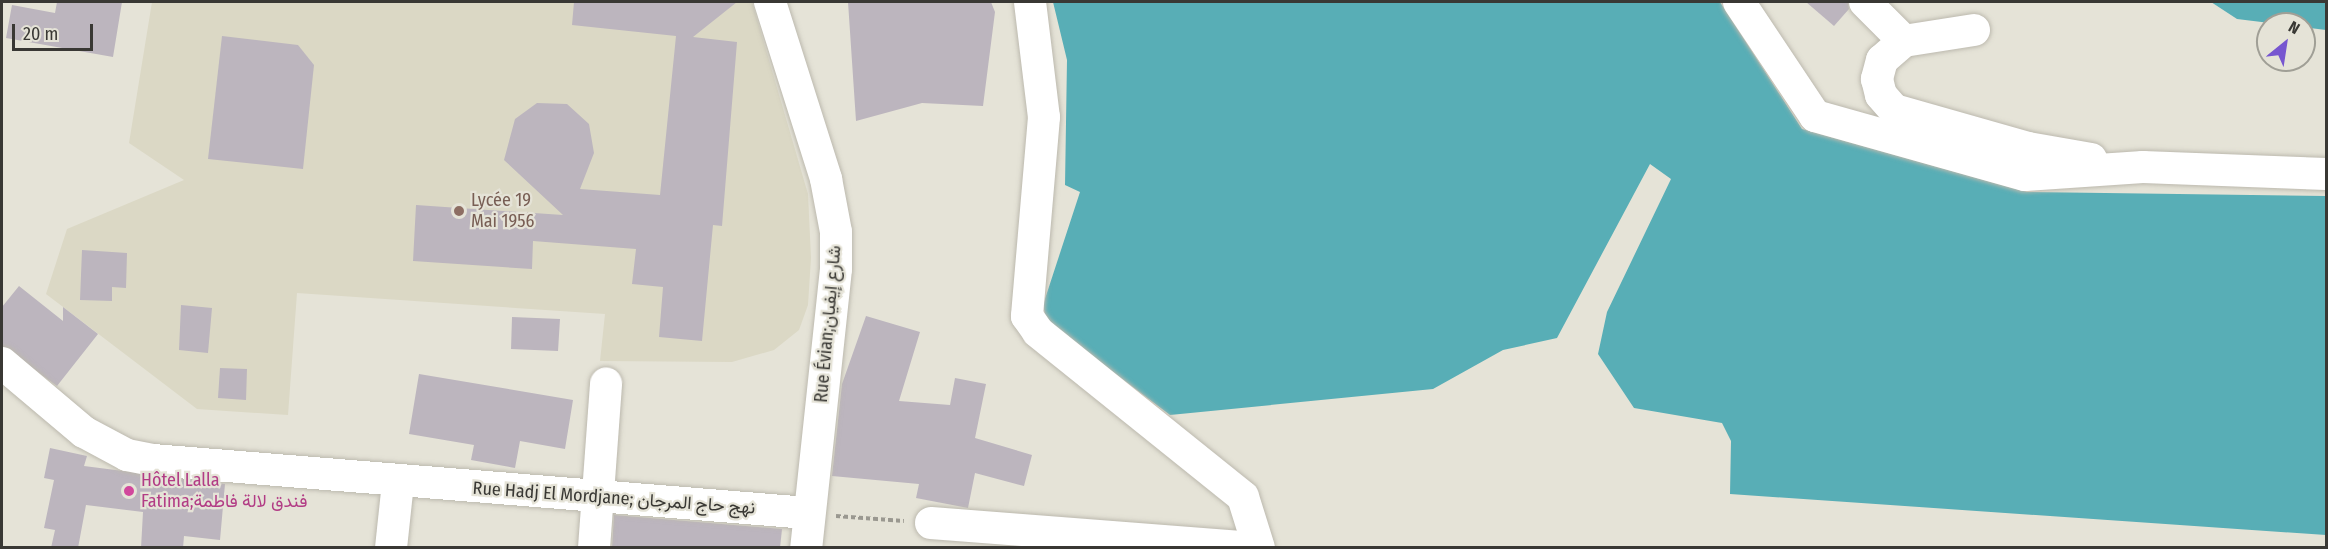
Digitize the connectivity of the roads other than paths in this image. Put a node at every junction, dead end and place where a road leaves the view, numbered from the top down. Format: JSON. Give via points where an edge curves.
{"nodes":[{"id":1,"x":770,"y":2,"type":"edge"},
{"id":2,"x":1030,"y":2,"type":"edge"},
{"id":3,"x":1739,"y":2,"type":"edge"},
{"id":4,"x":1865,"y":2,"type":"edge"},
{"id":5,"x":1974,"y":30,"type":"dead end"},
{"id":6,"x":1904,"y":41,"type":"junction"},
{"id":7,"x":2144,"y":167,"type":"junction"},
{"id":8,"x":2326,"y":174,"type":"edge"},
{"id":9,"x":2,"y":363,"type":"edge"},
{"id":10,"x":606,"y":383,"type":"dead end"},
{"id":11,"x":398,"y":482,"type":"junction"},
{"id":12,"x":598,"y":498,"type":"junction"},
{"id":13,"x":808,"y":513,"type":"junction"},
{"id":14,"x":931,"y":523,"type":"road end"},
{"id":15,"x":1001,"y":538,"type":"edge"},
{"id":16,"x":391,"y":548,"type":"edge"},
{"id":17,"x":594,"y":548,"type":"edge"},
{"id":18,"x":806,"y":548,"type":"edge"},
{"id":19,"x":1258,"y":548,"type":"edge"}],
"edges":[{"from":1,"to":13,"type":"street","name":"Rue Évian;شارع إيفيان","via":[[826,179],[836,232],[836,269]]},
{"from":2,"to":19,"type":"street","via":[[1039,38],[1044,117],[1027,316],[1038,332],[1243,497]]},
{"from":3,"to":7,"type":"street","via":[[1815,116],[2025,175]]},
{"from":4,"to":6,"type":"street"},
{"from":5,"to":6,"type":"street"},
{"from":6,"to":7,"type":"street","via":[[1882,60],[1877,79],[1881,95],[1894,110],[2028,148]]},
{"from":7,"to":8,"type":"street"},
{"from":9,"to":11,"type":"street","name":"Rue Hadj El Mordjane; نهج حاج المرجان","via":[[84,432],[127,455]]},
{"from":10,"to":12,"type":"street"},
{"from":11,"to":12,"type":"street","name":"Rue Hadj El Mordjane; نهج حاج المرجان"},
{"from":11,"to":16,"type":"street"},
{"from":12,"to":13,"type":"street","name":"Rue Hadj El Mordjane; نهج حاج المرجان"},
{"from":12,"to":17,"type":"street"},
{"from":13,"to":18,"type":"street","name":"Rue Évian;شارع إيفيان"},
{"from":14,"to":15,"type":"street"},
{"from":15,"to":19,"type":"street"}]}
